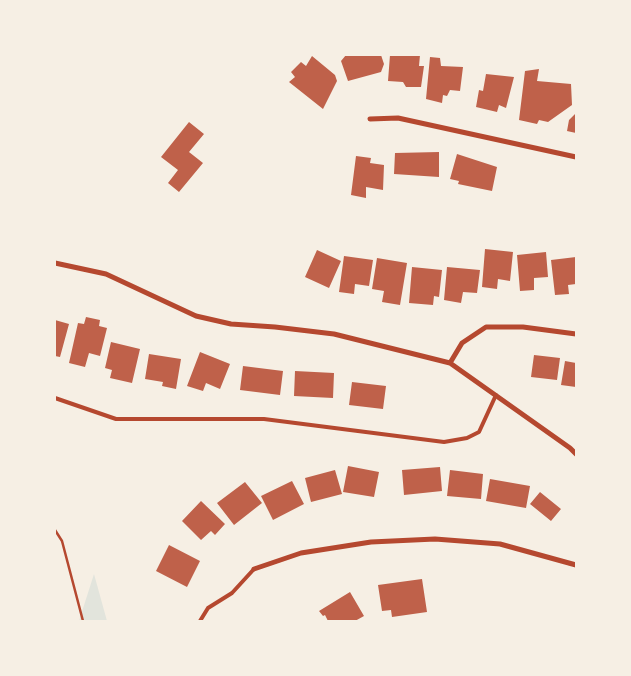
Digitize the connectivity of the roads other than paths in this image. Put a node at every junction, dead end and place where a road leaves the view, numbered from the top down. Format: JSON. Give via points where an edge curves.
{"nodes":[{"id":1,"x":370,"y":119,"type":"dead end"},
{"id":2,"x":576,"y":157,"type":"edge"},
{"id":3,"x":55,"y":263,"type":"edge"},
{"id":4,"x":576,"y":334,"type":"edge"},
{"id":5,"x":450,"y":363,"type":"junction"},
{"id":6,"x":496,"y":395,"type":"junction"},
{"id":7,"x":55,"y":398,"type":"edge"},
{"id":8,"x":576,"y":454,"type":"edge"},
{"id":9,"x":576,"y":565,"type":"edge"},
{"id":10,"x":254,"y":569,"type":"joint"},
{"id":11,"x":200,"y":621,"type":"edge"}],
"edges":[{"from":1,"to":2,"type":"street","via":[[398,118]]},
{"from":3,"to":5,"type":"street","via":[[106,274],[196,316],[230,324],[334,334]]},
{"from":4,"to":5,"type":"street","via":[[523,326],[486,326],[462,343]]},
{"from":5,"to":6,"type":"street"},
{"from":6,"to":7,"type":"lane","via":[[479,432],[444,442],[264,419],[116,418]]},
{"from":6,"to":8,"type":"street"},
{"from":9,"to":10,"type":"street","via":[[500,544],[435,539],[371,542],[309,551]]},
{"from":10,"to":11,"type":"lane","via":[[232,593],[208,608]]}]}
